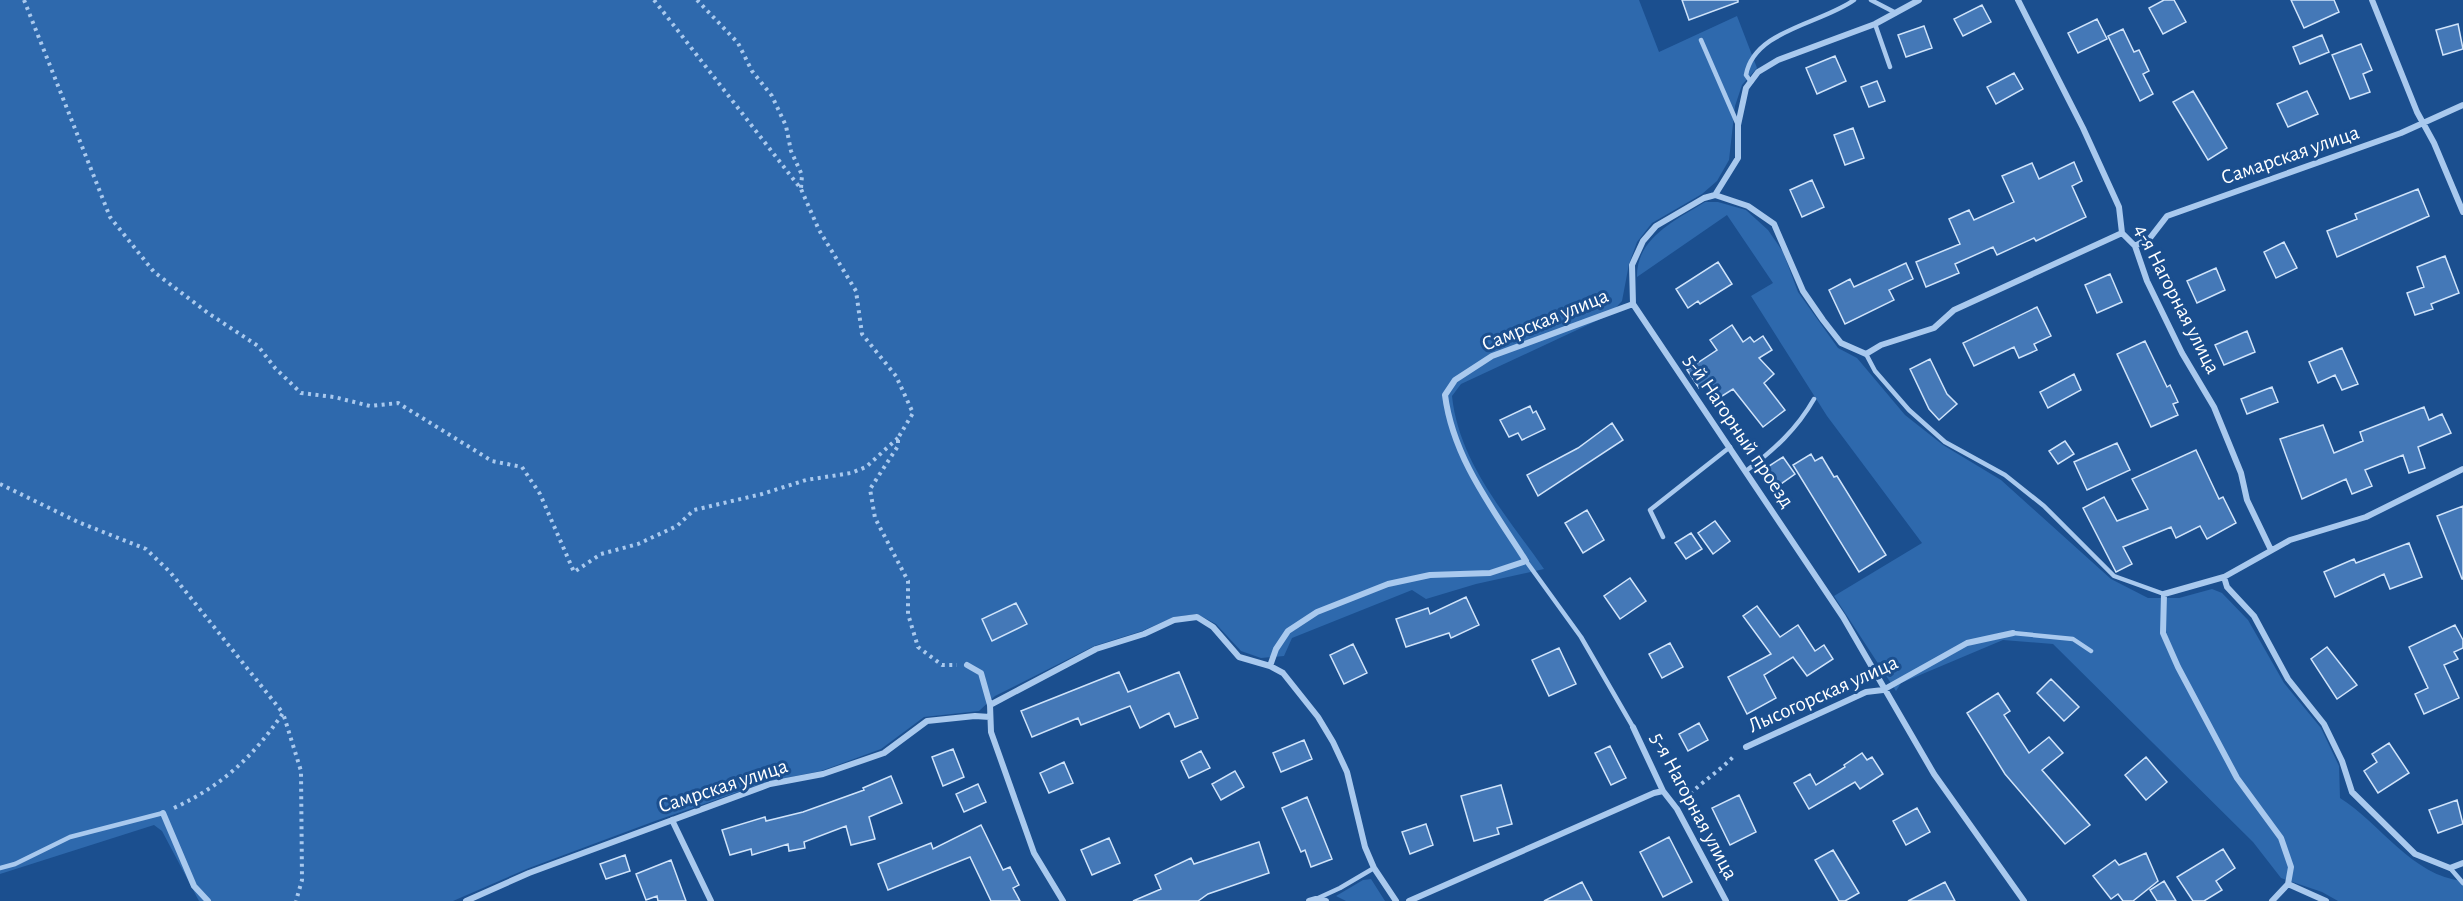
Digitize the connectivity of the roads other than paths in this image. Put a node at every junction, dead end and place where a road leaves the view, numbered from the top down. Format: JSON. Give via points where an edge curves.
{"nodes":[{"id":1,"x":1854,"y":0,"type":"edge"},
{"id":2,"x":1871,"y":0,"type":"edge"},
{"id":3,"x":1919,"y":0,"type":"edge"},
{"id":4,"x":2018,"y":0,"type":"edge"},
{"id":5,"x":2372,"y":0,"type":"edge"},
{"id":6,"x":1896,"y":13,"type":"junction"},
{"id":7,"x":1875,"y":24,"type":"junction"},
{"id":8,"x":1701,"y":40,"type":"dead end"},
{"id":9,"x":1890,"y":67,"type":"dead end"},
{"id":10,"x":1750,"y":82,"type":"junction"},
{"id":11,"x":2463,"y":105,"type":"edge"},
{"id":12,"x":2424,"y":124,"type":"junction"},
{"id":13,"x":1738,"y":125,"type":"junction"},
{"id":14,"x":1714,"y":195,"type":"junction"},
{"id":15,"x":2463,"y":212,"type":"edge"},
{"id":16,"x":2122,"y":233,"type":"junction"},
{"id":17,"x":2135,"y":246,"type":"junction"},
{"id":18,"x":1633,"y":304,"type":"junction"},
{"id":19,"x":1866,"y":354,"type":"junction"},
{"id":20,"x":1814,"y":399,"type":"dead end"},
{"id":21,"x":1730,"y":447,"type":"junction"},
{"id":22,"x":2463,"y":469,"type":"edge"},
{"id":23,"x":1746,"y":471,"type":"junction"},
{"id":24,"x":1663,"y":537,"type":"dead end"},
{"id":25,"x":2271,"y":550,"type":"junction"},
{"id":26,"x":1526,"y":561,"type":"junction"},
{"id":27,"x":2224,"y":577,"type":"junction"},
{"id":28,"x":2164,"y":594,"type":"junction"},
{"id":29,"x":2013,"y":633,"type":"joint"},
{"id":30,"x":2091,"y":651,"type":"dead end"},
{"id":31,"x":967,"y":665,"type":"road end"},
{"id":32,"x":1270,"y":666,"type":"junction"},
{"id":33,"x":1883,"y":690,"type":"junction"},
{"id":34,"x":990,"y":705,"type":"junction"},
{"id":35,"x":990,"y":717,"type":"junction"},
{"id":36,"x":1633,"y":727,"type":"joint"},
{"id":37,"x":1746,"y":747,"type":"road end"},
{"id":38,"x":1663,"y":791,"type":"junction"},
{"id":39,"x":163,"y":813,"type":"joint"},
{"id":40,"x":672,"y":820,"type":"junction"},
{"id":41,"x":2463,"y":862,"type":"edge"},
{"id":42,"x":0,"y":868,"type":"edge"},
{"id":43,"x":1374,"y":868,"type":"junction"},
{"id":44,"x":2450,"y":868,"type":"junction"},
{"id":45,"x":2463,"y":883,"type":"edge"},
{"id":46,"x":2288,"y":884,"type":"junction"},
{"id":47,"x":1317,"y":899,"type":"junction"},
{"id":48,"x":208,"y":901,"type":"edge"},
{"id":49,"x":466,"y":901,"type":"edge"},
{"id":50,"x":711,"y":901,"type":"edge"},
{"id":51,"x":1063,"y":901,"type":"edge"},
{"id":52,"x":1309,"y":901,"type":"edge"},
{"id":53,"x":1326,"y":901,"type":"edge"},
{"id":54,"x":1396,"y":901,"type":"edge"},
{"id":55,"x":1410,"y":901,"type":"edge"},
{"id":56,"x":1726,"y":901,"type":"edge"},
{"id":57,"x":2024,"y":901,"type":"edge"},
{"id":58,"x":2272,"y":901,"type":"edge"},
{"id":59,"x":2326,"y":901,"type":"edge"}],
"edges":[{"from":1,"to":10,"type":"lane","via":[[1768,41],[1748,63],[1746,75]]},
{"from":2,"to":6,"type":"lane"},
{"from":3,"to":6,"type":"street"},
{"from":4,"to":16,"type":"street","name":"4-я Нагорная улица","via":[[2119,207]]},
{"from":5,"to":12,"type":"street"},
{"from":6,"to":7,"type":"street"},
{"from":7,"to":9,"type":"lane"},
{"from":7,"to":10,"type":"street","via":[[1778,60]]},
{"from":8,"to":13,"type":"lane"},
{"from":10,"to":13,"type":"street"},
{"from":11,"to":12,"type":"street","name":"Самарская улица"},
{"from":12,"to":15,"type":"street"},
{"from":12,"to":17,"type":"street","name":"Самарская улица","via":[[2167,216],[2150,238]]},
{"from":13,"to":14,"type":"street","via":[[1738,158]]},
{"from":14,"to":18,"type":"street","via":[[1656,226],[1643,241],[1632,265]]},
{"from":14,"to":19,"type":"street","via":[[1748,206],[1774,224],[1803,291],[1823,320],[1841,343]]},
{"from":16,"to":17,"type":"street","name":"4-я Нагорная улица"},
{"from":16,"to":19,"type":"street","via":[[1954,310],[1934,328],[1881,345]]},
{"from":17,"to":25,"type":"street","name":"4-я Нагорная улица","via":[[2147,281],[2182,353],[2214,407],[2241,473],[2247,500]]},
{"from":18,"to":21,"type":"street","name":"5-й Нагорный проезд"},
{"from":18,"to":26,"type":"street","name":"Самрская улица","via":[[1492,356],[1455,380],[1445,395],[1448,421],[1468,468]]},
{"from":19,"to":28,"type":"lane","via":[[1875,371],[1909,410],[1945,442],[2006,475],[2044,506],[2114,576]]},
{"from":20,"to":23,"type":"lane","via":[[1803,419],[1777,447]]},
{"from":21,"to":23,"type":"street","name":"5-й Нагорный проезд"},
{"from":21,"to":24,"type":"lane","via":[[1650,510]]},
{"from":22,"to":25,"type":"street","via":[[2366,517],[2290,540]]},
{"from":23,"to":33,"type":"street","name":"5-й Нагорный проезд","via":[[1843,617]]},
{"from":25,"to":27,"type":"street"},
{"from":26,"to":32,"type":"street","via":[[1490,573],[1430,575],[1388,584],[1317,612],[1288,631]]},
{"from":26,"to":36,"type":"lane","via":[[1581,637]]},
{"from":27,"to":28,"type":"street"},
{"from":27,"to":44,"type":"street","via":[[2227,587],[2254,616],[2288,679],[2324,724],[2352,792],[2415,854]]},
{"from":28,"to":46,"type":"street","via":[[2163,633],[2237,777],[2281,838],[2291,867]]},
{"from":29,"to":30,"type":"lane","via":[[2073,639]]},
{"from":29,"to":33,"type":"street","name":"Лысогорская улица","via":[[1967,643]]},
{"from":31,"to":34,"type":"street","via":[[981,673]]},
{"from":32,"to":34,"type":"street","via":[[1239,657],[1213,627],[1197,617],[1096,649]]},
{"from":32,"to":43,"type":"street","via":[[1283,673],[1333,742],[1347,772]]},
{"from":33,"to":37,"type":"street","name":"Лысогорская улица","via":[[1866,692]]},
{"from":33,"to":57,"type":"street","name":"5-й Нагорный проезд","via":[[1934,774]]},
{"from":34,"to":35,"type":"street"},
{"from":35,"to":40,"type":"street","name":"Самрская улица","via":[[927,721],[884,753],[823,774],[770,784]]},
{"from":35,"to":51,"type":"street","via":[[991,732],[1034,853]]},
{"from":36,"to":38,"type":"street","name":"5-я Нагорная улица"},
{"from":38,"to":55,"type":"street"},
{"from":38,"to":56,"type":"street","name":"5-я Нагорная улица","via":[[1677,809]]},
{"from":39,"to":42,"type":"lane","via":[[70,837]]},
{"from":39,"to":48,"type":"street","via":[[194,886]]},
{"from":40,"to":49,"type":"street","name":"Самрская улица"},
{"from":40,"to":50,"type":"street"},
{"from":41,"to":44,"type":"street"},
{"from":43,"to":47,"type":"lane"},
{"from":43,"to":54,"type":"street"},
{"from":44,"to":45,"type":"lane"},
{"from":46,"to":58,"type":"street"},
{"from":46,"to":59,"type":"street"},
{"from":47,"to":52,"type":"street"},
{"from":47,"to":53,"type":"street"}]}
